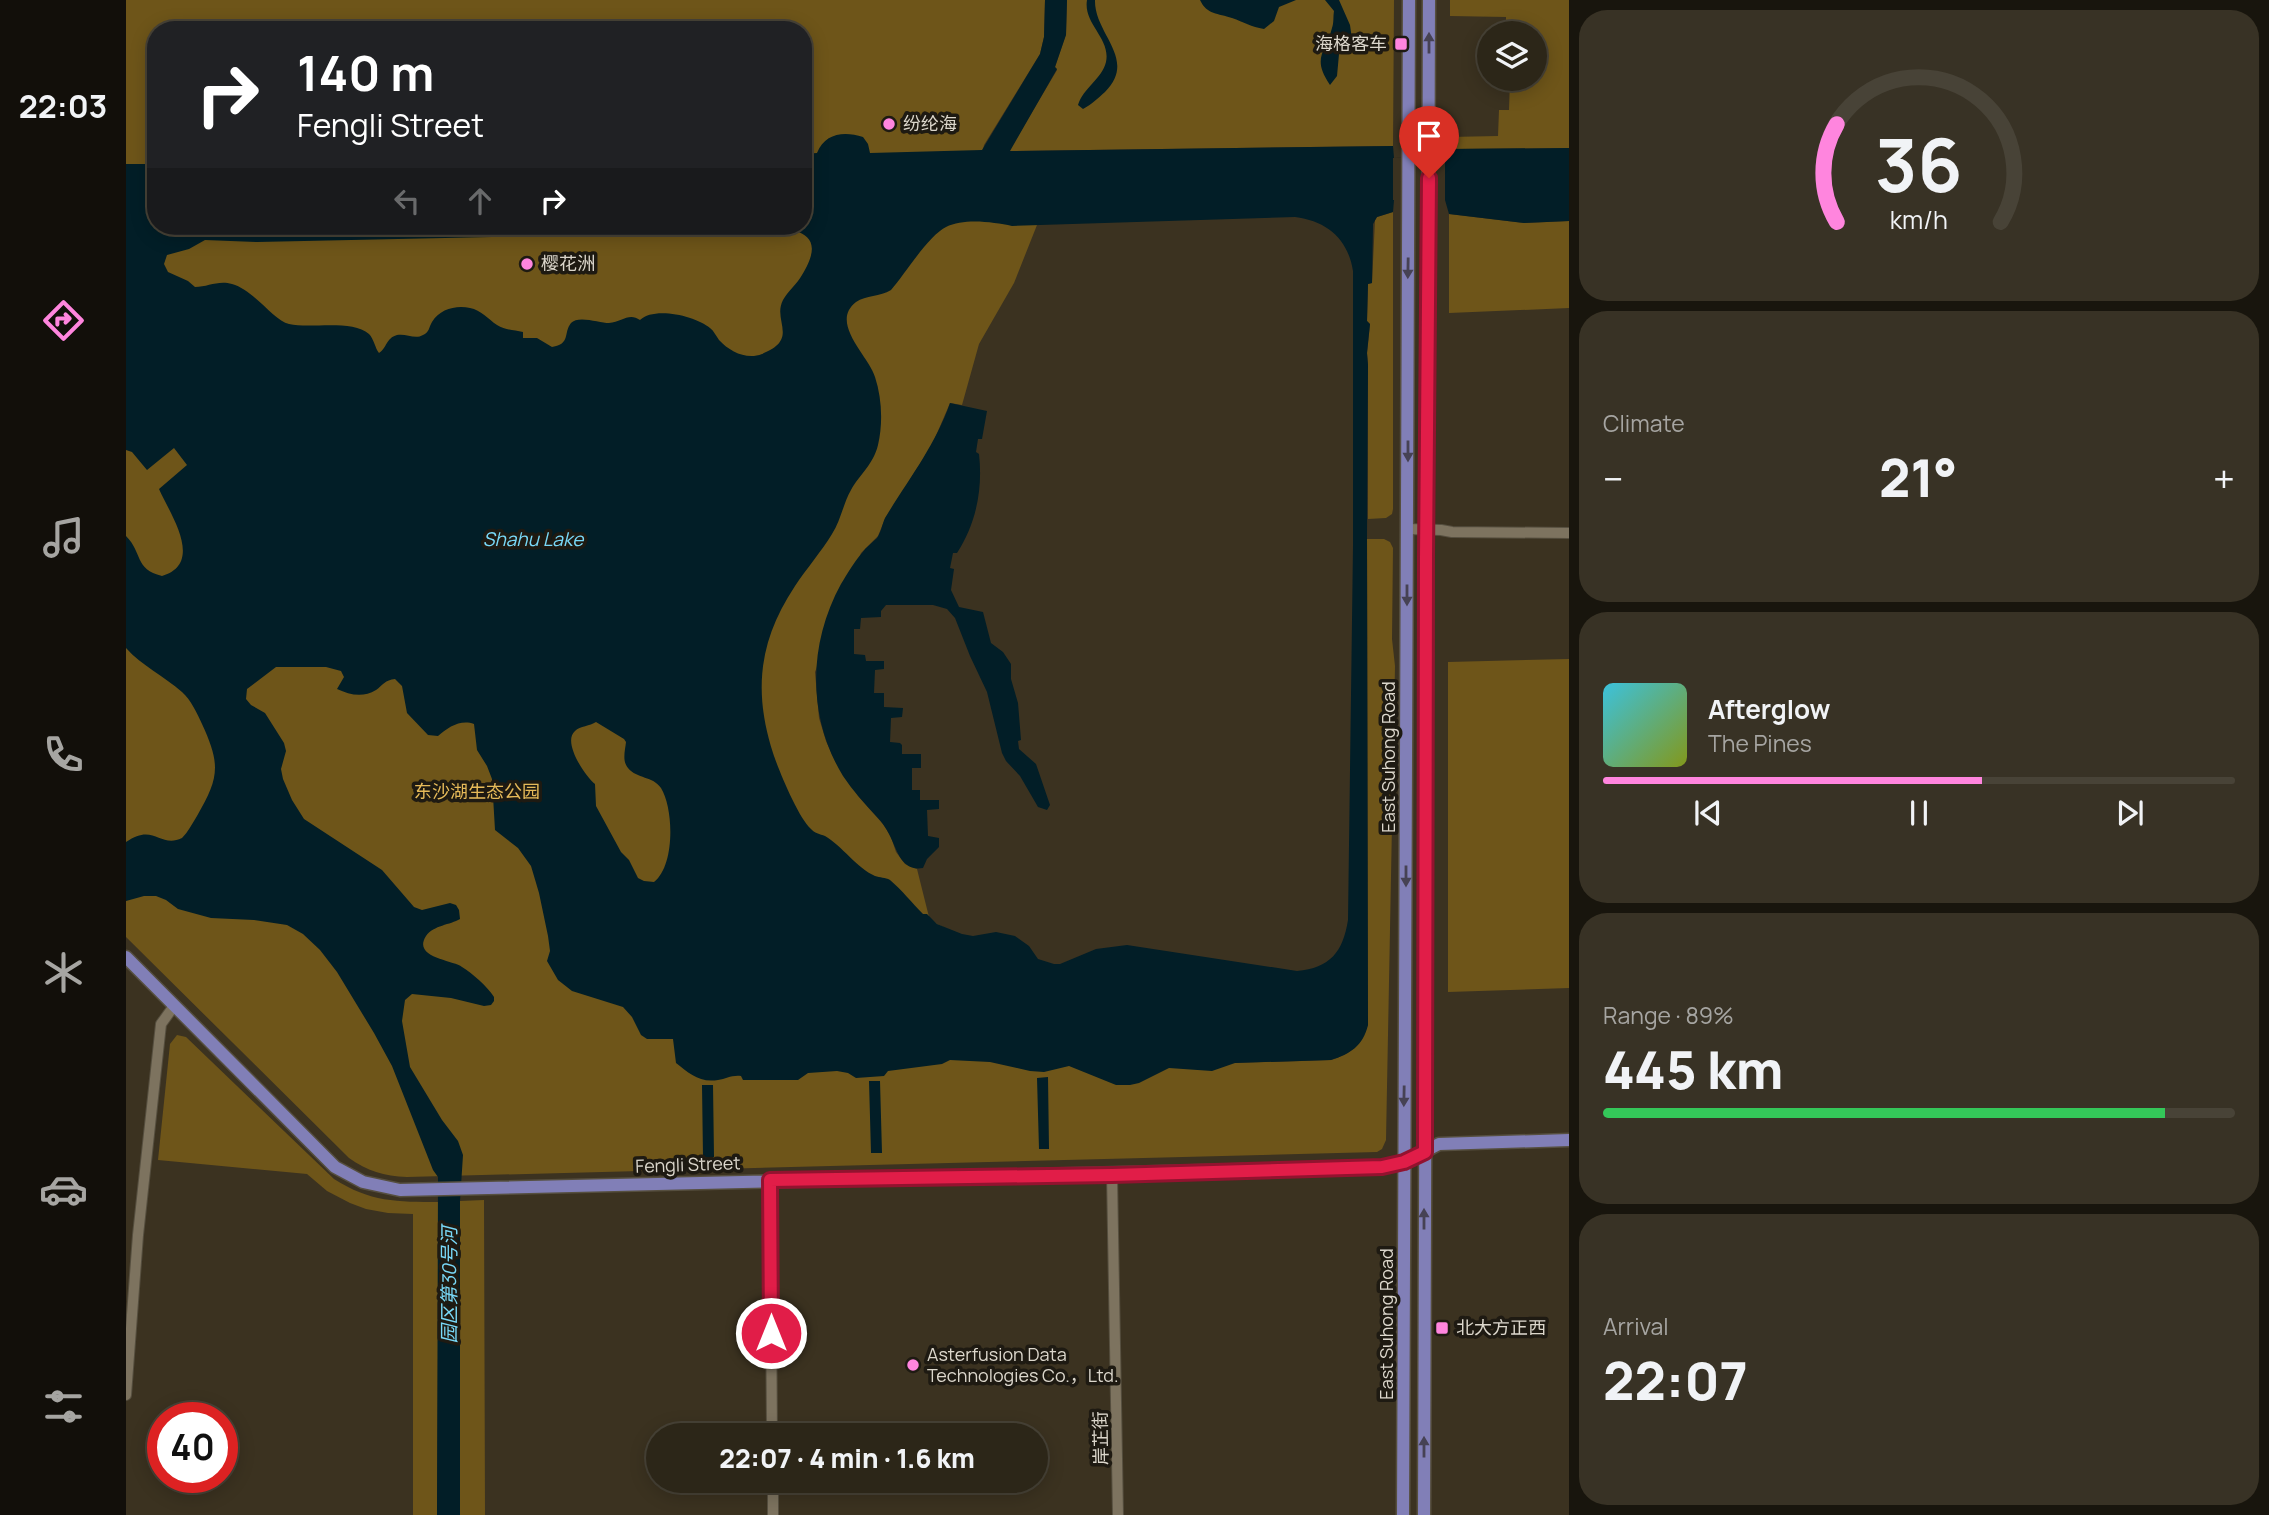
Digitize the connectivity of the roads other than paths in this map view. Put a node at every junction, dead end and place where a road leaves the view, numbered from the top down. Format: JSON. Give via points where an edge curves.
{"nodes":[{"id":1,"x":1409,"y":0,"type":"edge"},
{"id":2,"x":1429,"y":0,"type":"edge"},
{"id":3,"x":1408,"y":529,"type":"junction"},
{"id":4,"x":1426,"y":529,"type":"junction"},
{"id":5,"x":1569,"y":533,"type":"edge"},
{"id":6,"x":126,"y":957,"type":"edge"},
{"id":7,"x":174,"y":1006,"type":"junction"},
{"id":8,"x":1569,"y":1140,"type":"edge"},
{"id":9,"x":1425,"y":1152,"type":"junction"},
{"id":10,"x":1404,"y":1162,"type":"junction"},
{"id":11,"x":1112,"y":1175,"type":"junction"},
{"id":12,"x":770,"y":1180,"type":"junction"},
{"id":13,"x":126,"y":1395,"type":"edge"},
{"id":14,"x":772,"y":1423,"type":"edge"},
{"id":15,"x":772,"y":1493,"type":"edge"},
{"id":16,"x":773,"y":1515,"type":"edge"},
{"id":17,"x":1118,"y":1515,"type":"edge"},
{"id":18,"x":1403,"y":1515,"type":"edge"},
{"id":19,"x":1424,"y":1515,"type":"edge"}],
"edges":[{"from":1,"to":3,"type":"main road","name":"East Suhong Road","one_way":true},
{"from":4,"to":2,"type":"main road","name":"East Suhong Road","one_way":true},
{"from":3,"to":4,"type":"street"},
{"from":3,"to":10,"type":"main road","name":"East Suhong Road","one_way":true},
{"from":4,"to":5,"type":"street"},
{"from":4,"to":9,"type":"main road","name":"East Suhong Road"},
{"from":6,"to":7,"type":"main road","name":"Fengli Street"},
{"from":7,"to":12,"type":"main road","name":"Fengli Street","via":[[335,1167],[380,1188]]},
{"from":7,"to":13,"type":"street","via":[[160,1024]]},
{"from":8,"to":9,"type":"main road","name":"Fengli Street","via":[[1450,1143]]},
{"from":9,"to":10,"type":"main road","name":"Fengli Street"},
{"from":19,"to":9,"type":"main road","name":"East Suhong Road","one_way":true},
{"from":10,"to":11,"type":"main road","name":"Fengli Street","via":[[1382,1167]]},
{"from":10,"to":18,"type":"main road","name":"East Suhong Road"},
{"from":11,"to":12,"type":"main road","name":"Fengli Street"},
{"from":11,"to":17,"type":"street","name":"岸芷街"},
{"from":12,"to":14,"type":"street"},
{"from":15,"to":16,"type":"street"}]}
